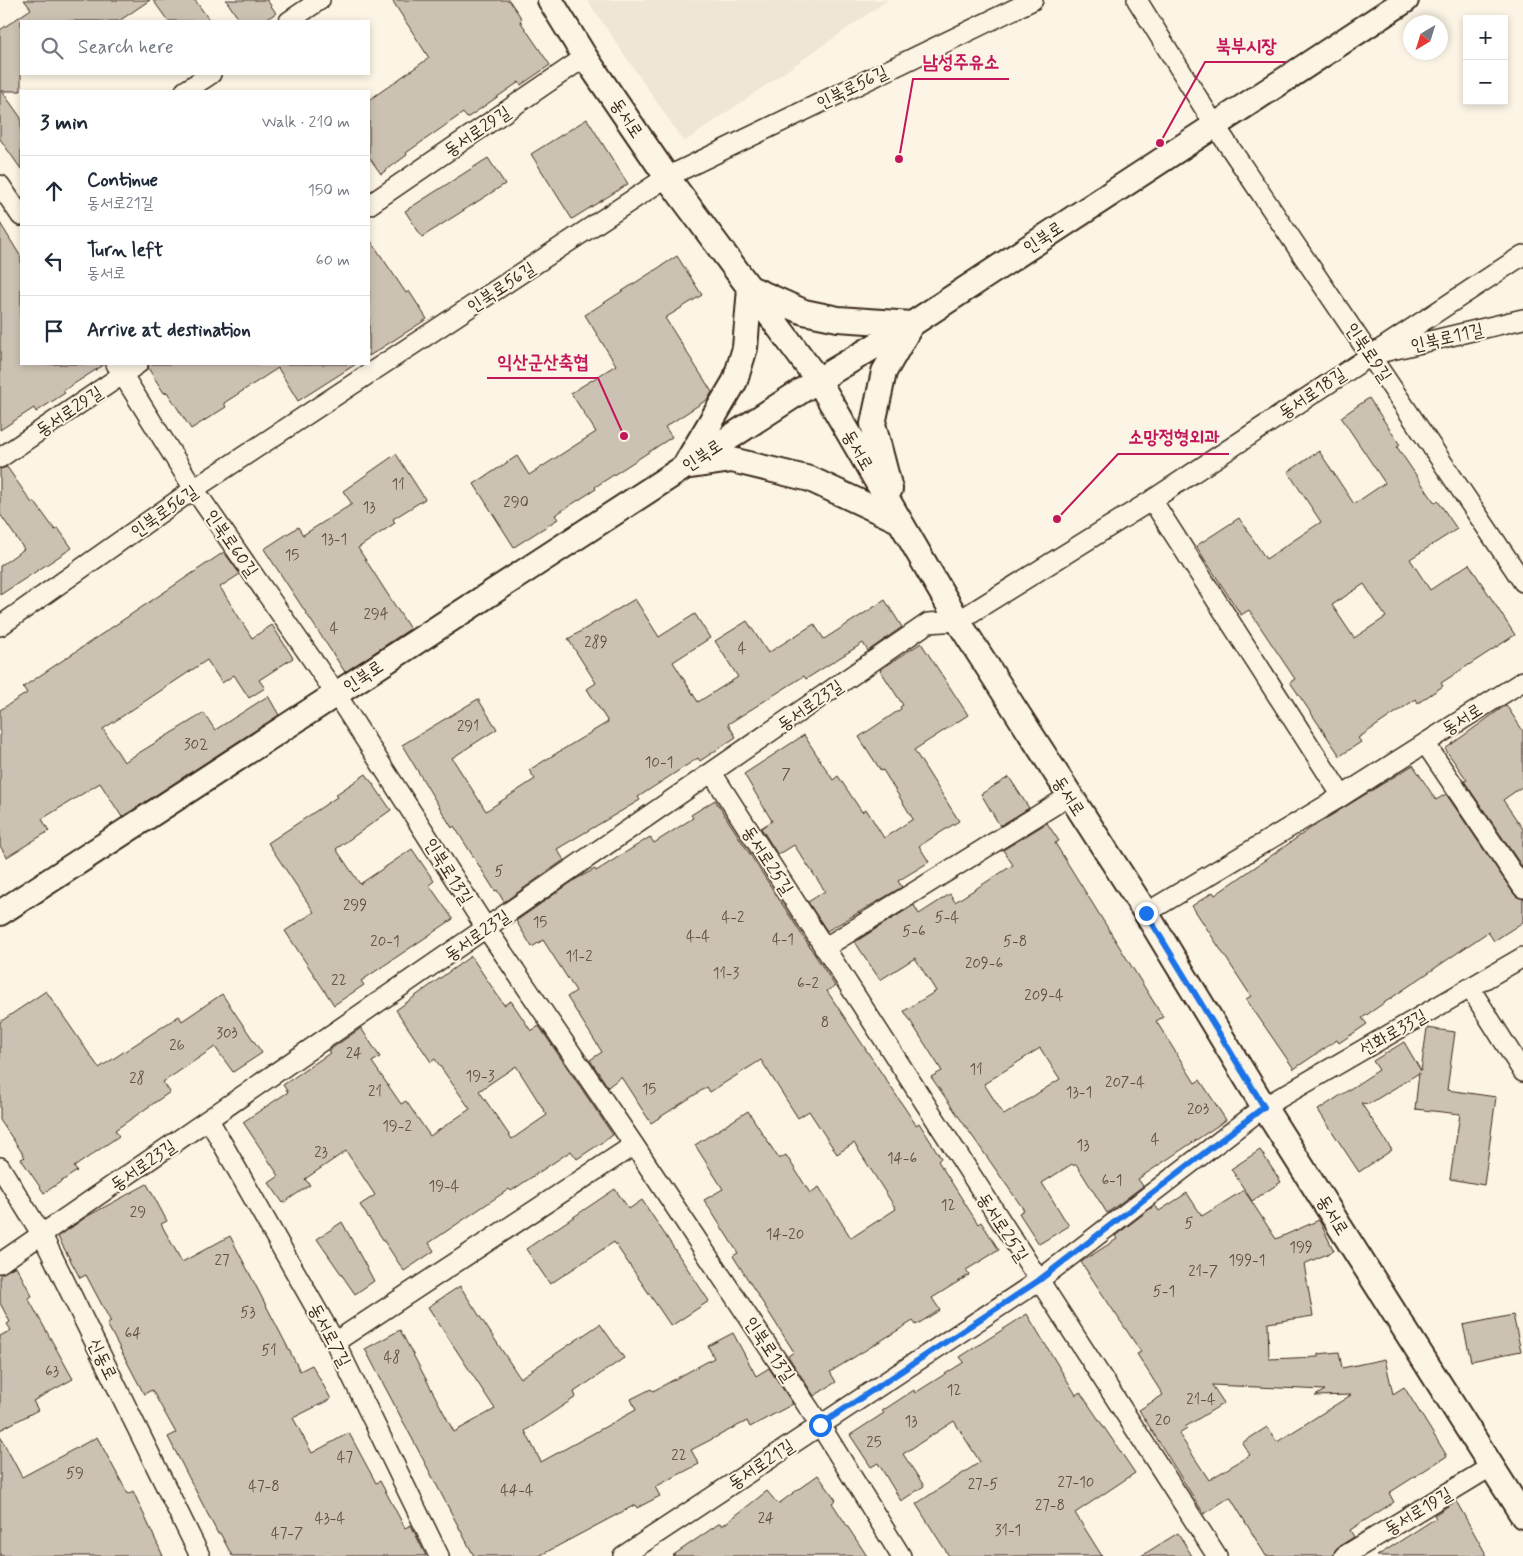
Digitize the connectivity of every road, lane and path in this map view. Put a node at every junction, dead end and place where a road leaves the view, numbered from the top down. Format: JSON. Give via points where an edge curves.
{"nodes":[{"id":1,"x":320,"y":0,"type":"edge"},
{"id":2,"x":550,"y":0,"type":"edge"},
{"id":3,"x":1033,"y":0,"type":"edge"},
{"id":4,"x":1137,"y":0,"type":"edge"},
{"id":5,"x":1406,"y":0,"type":"edge"},
{"id":6,"x":290,"y":20,"type":"edge"},
{"id":7,"x":585,"y":57,"type":"junction"},
{"id":8,"x":209,"y":75,"type":"edge"},
{"id":9,"x":187,"y":90,"type":"edge"},
{"id":10,"x":1214,"y":124,"type":"junction"},
{"id":11,"x":667,"y":177,"type":"junction"},
{"id":12,"x":0,"y":185,"type":"edge"},
{"id":13,"x":370,"y":204,"type":"edge"},
{"id":14,"x":14,"y":210,"type":"edge"},
{"id":15,"x":1523,"y":255,"type":"edge"},
{"id":16,"x":750,"y":288,"type":"junction"},
{"id":17,"x":1523,"y":319,"type":"edge"},
{"id":18,"x":912,"y":324,"type":"junction"},
{"id":19,"x":1371,"y":354,"type":"junction"},
{"id":20,"x":125,"y":367,"type":"edge"},
{"id":21,"x":818,"y":380,"type":"junction"},
{"id":22,"x":0,"y":458,"type":"edge"},
{"id":23,"x":684,"y":467,"type":"junction"},
{"id":24,"x":194,"y":489,"type":"junction"},
{"id":25,"x":1152,"y":500,"type":"junction"},
{"id":26,"x":898,"y":520,"type":"junction"},
{"id":27,"x":1523,"y":582,"type":"edge"},
{"id":28,"x":958,"y":621,"type":"junction"},
{"id":29,"x":0,"y":626,"type":"edge"},
{"id":30,"x":1523,"y":682,"type":"edge"},
{"id":31,"x":336,"y":694,"type":"junction"},
{"id":32,"x":1425,"y":743,"type":"junction"},
{"id":33,"x":712,"y":772,"type":"junction"},
{"id":34,"x":1069,"y":796,"type":"junction"},
{"id":35,"x":1342,"y":796,"type":"junction"},
{"id":36,"x":1523,"y":888,"type":"edge"},
{"id":37,"x":0,"y":913,"type":"edge"},
{"id":38,"x":1146,"y":913,"type":"junction"},
{"id":39,"x":486,"y":928,"type":"junction"},
{"id":40,"x":824,"y":948,"type":"junction"},
{"id":41,"x":1523,"y":957,"type":"edge"},
{"id":42,"x":1470,"y":988,"type":"junction"},
{"id":43,"x":1523,"y":1072,"type":"edge"},
{"id":44,"x":1264,"y":1107,"type":"junction"},
{"id":45,"x":209,"y":1120,"type":"junction"},
{"id":46,"x":634,"y":1145,"type":"junction"},
{"id":47,"x":0,"y":1167,"type":"edge"},
{"id":48,"x":42,"y":1235,"type":"junction"},
{"id":49,"x":0,"y":1263,"type":"edge"},
{"id":50,"x":1038,"y":1281,"type":"junction"},
{"id":51,"x":335,"y":1342,"type":"junction"},
{"id":52,"x":820,"y":1425,"type":"junction"},
{"id":53,"x":1492,"y":1466,"type":"junction"},
{"id":54,"x":1523,"y":1516,"type":"edge"},
{"id":55,"x":200,"y":1556,"type":"edge"},
{"id":56,"x":439,"y":1556,"type":"edge"},
{"id":57,"x":622,"y":1556,"type":"edge"},
{"id":58,"x":901,"y":1556,"type":"edge"},
{"id":59,"x":1217,"y":1556,"type":"edge"},
{"id":60,"x":1344,"y":1556,"type":"edge"}],
"edges":[{"from":1,"to":6,"type":"street"},
{"from":2,"to":7,"type":"street","name":"동서로"},
{"from":3,"to":11,"type":"street","name":"인북로56길"},
{"from":4,"to":10,"type":"street","name":"인북로9길"},
{"from":5,"to":10,"type":"street","name":"인북로"},
{"from":7,"to":11,"type":"street","name":"동서로"},
{"from":7,"to":13,"type":"street","name":"동서로29길"},
{"from":8,"to":9,"type":"street"},
{"from":10,"to":18,"type":"street","name":"인북로"},
{"from":10,"to":19,"type":"street","name":"인북로9길"},
{"from":11,"to":16,"type":"street","name":"동서로"},
{"from":11,"to":24,"type":"street","name":"인북로56길"},
{"from":12,"to":14,"type":"street"},
{"from":15,"to":19,"type":"street","name":"동서로18길"},
{"from":16,"to":18,"type":"street","via":[[804,312],[838,319]]},
{"from":16,"to":21,"type":"street","name":"동서로"},
{"from":16,"to":23,"type":"street","via":[[745,348],[735,381]]},
{"from":17,"to":19,"type":"street","name":"인북로11길"},
{"from":18,"to":21,"type":"street","name":"인북로"},
{"from":18,"to":26,"type":"street","via":[[884,372],[873,424]]},
{"from":19,"to":25,"type":"street","name":"동서로18길"},
{"from":19,"to":27,"type":"street","name":"인북로9길"},
{"from":20,"to":22,"type":"street","name":"동서로29길"},
{"from":20,"to":24,"type":"street","name":"인북로60길"},
{"from":21,"to":23,"type":"street","name":"인북로"},
{"from":21,"to":26,"type":"street","name":"동서로"},
{"from":23,"to":26,"type":"street","via":[[732,460],[793,475]]},
{"from":23,"to":31,"type":"street","name":"인북로"},
{"from":24,"to":29,"type":"street","name":"인북로56길"},
{"from":24,"to":31,"type":"street","name":"인북로60길"},
{"from":25,"to":28,"type":"street","name":"동서로18길"},
{"from":25,"to":35,"type":"street"},
{"from":26,"to":28,"type":"street","name":"동서로"},
{"from":28,"to":33,"type":"street","name":"동서로23길","via":[[928,623]]},
{"from":28,"to":34,"type":"street","name":"동서로"},
{"from":30,"to":32,"type":"street","name":"동서로"},
{"from":31,"to":37,"type":"street","name":"인북로"},
{"from":31,"to":39,"type":"street","name":"인북로13길"},
{"from":32,"to":35,"type":"street","name":"동서로"},
{"from":32,"to":36,"type":"street"},
{"from":33,"to":39,"type":"street","name":"동서로23길"},
{"from":33,"to":40,"type":"street","name":"동서로25길"},
{"from":34,"to":38,"type":"street","name":"동서로"},
{"from":34,"to":40,"type":"street"},
{"from":35,"to":38,"type":"street","name":"동서로"},
{"from":38,"to":44,"type":"street","name":"동서로"},
{"from":39,"to":45,"type":"street","name":"동서로23길"},
{"from":39,"to":46,"type":"street","name":"인북로13길"},
{"from":40,"to":50,"type":"street","name":"동서로25길"},
{"from":41,"to":42,"type":"street","name":"선화로33길"},
{"from":42,"to":43,"type":"street"},
{"from":42,"to":44,"type":"street","name":"선화로33길"},
{"from":44,"to":50,"type":"street","name":"동서로21길"},
{"from":44,"to":53,"type":"street","name":"동서로"},
{"from":45,"to":48,"type":"street","name":"동서로23길"},
{"from":45,"to":51,"type":"street","name":"동서로7길"},
{"from":46,"to":51,"type":"street"},
{"from":46,"to":52,"type":"street","name":"인북로13길"},
{"from":47,"to":48,"type":"street","name":"신동로"},
{"from":48,"to":49,"type":"street","name":"동서로23길"},
{"from":48,"to":55,"type":"street","name":"신동로"},
{"from":50,"to":52,"type":"street","name":"동서로21길"},
{"from":50,"to":59,"type":"street","name":"동서로25길"},
{"from":51,"to":56,"type":"street","name":"동서로7길"},
{"from":52,"to":57,"type":"street","name":"동서로21길"},
{"from":52,"to":58,"type":"street","name":"인북로13길"},
{"from":53,"to":54,"type":"street","name":"동서로"},
{"from":53,"to":60,"type":"street","name":"동서로19길"}]}
